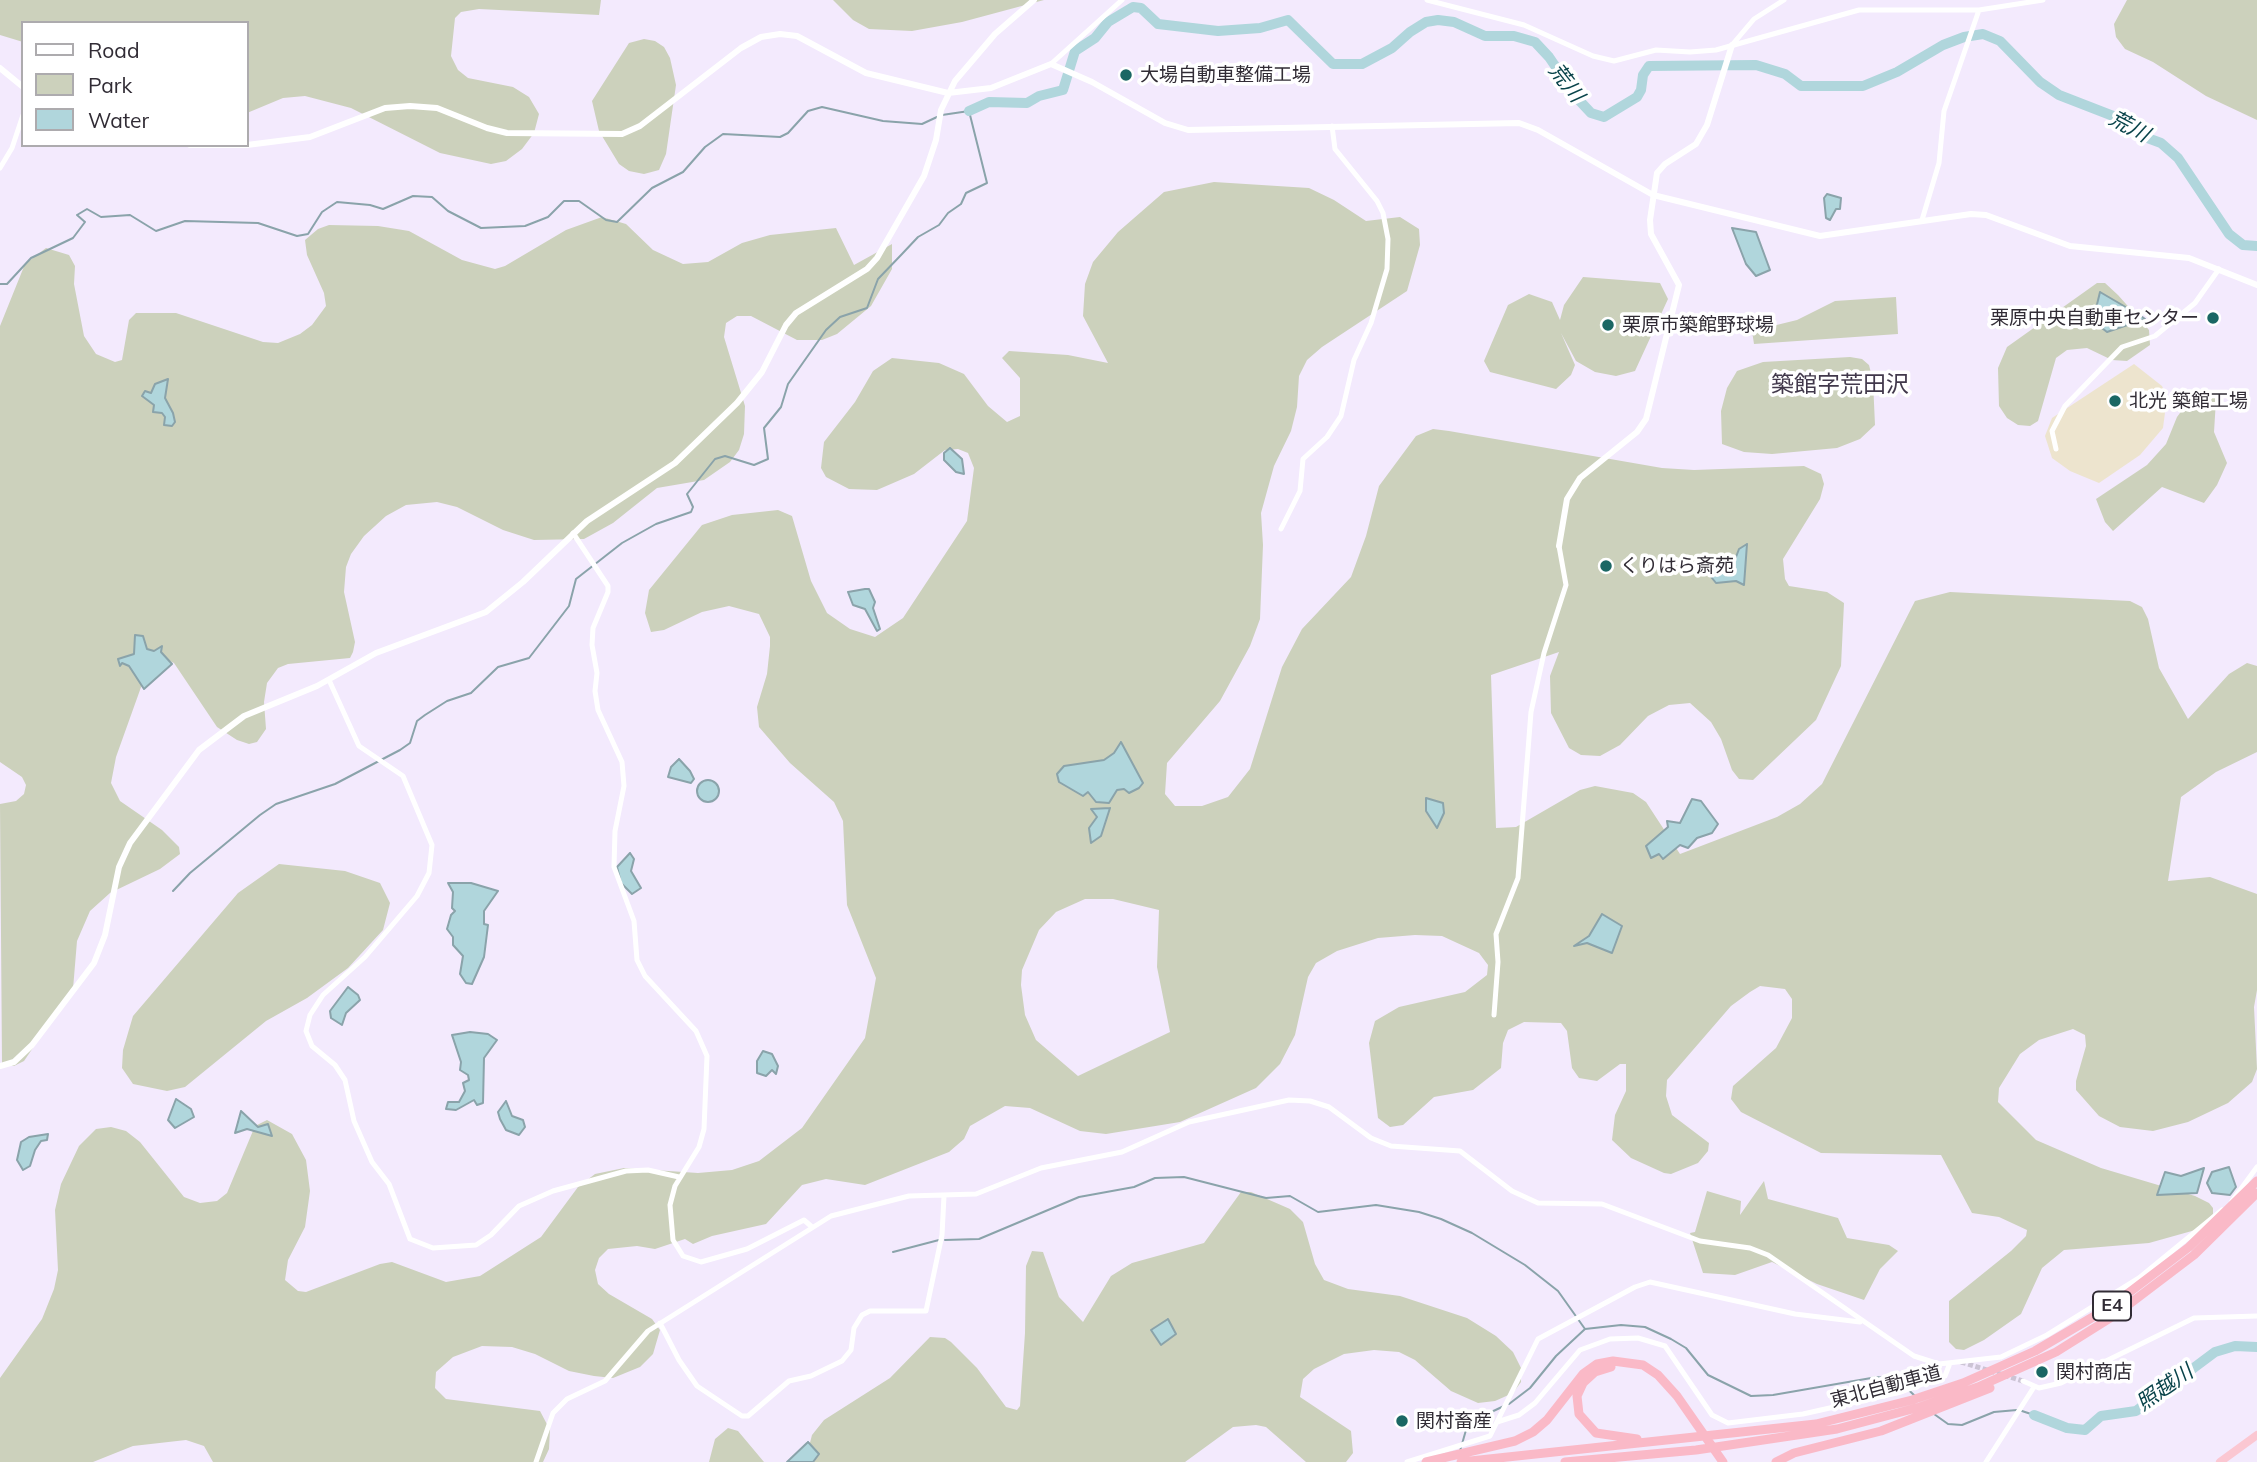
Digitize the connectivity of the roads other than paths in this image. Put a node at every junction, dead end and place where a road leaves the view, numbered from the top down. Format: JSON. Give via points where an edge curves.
{"nodes":[{"id":1,"x":1034,"y":0,"type":"edge"},
{"id":2,"x":1122,"y":0,"type":"edge"},
{"id":3,"x":1427,"y":0,"type":"edge"},
{"id":4,"x":1784,"y":0,"type":"edge"},
{"id":5,"x":2043,"y":0,"type":"edge"},
{"id":6,"x":1979,"y":10,"type":"junction"},
{"id":7,"x":1732,"y":45,"type":"junction"},
{"id":8,"x":1051,"y":64,"type":"junction"},
{"id":9,"x":0,"y":68,"type":"edge"},
{"id":10,"x":21,"y":85,"type":"edge"},
{"id":11,"x":948,"y":93,"type":"junction"},
{"id":12,"x":21,"y":121,"type":"edge"},
{"id":13,"x":1332,"y":126,"type":"junction"},
{"id":14,"x":248,"y":145,"type":"edge"},
{"id":15,"x":0,"y":168,"type":"edge"},
{"id":16,"x":1653,"y":195,"type":"junction"},
{"id":17,"x":1922,"y":220,"type":"junction"},
{"id":18,"x":2220,"y":268,"type":"junction"},
{"id":19,"x":2257,"y":285,"type":"edge"},
{"id":20,"x":2056,"y":449,"type":"dead end"},
{"id":21,"x":1281,"y":529,"type":"dead end"},
{"id":22,"x":573,"y":533,"type":"junction"},
{"id":23,"x":1559,"y":546,"type":"joint"},
{"id":24,"x":328,"y":680,"type":"junction"},
{"id":25,"x":1493,"y":1015,"type":"dead end"},
{"id":26,"x":0,"y":1066,"type":"edge"},
{"id":27,"x":2257,"y":1167,"type":"edge"},
{"id":28,"x":679,"y":1177,"type":"junction"},
{"id":29,"x":2257,"y":1181,"type":"edge"},
{"id":30,"x":2257,"y":1194,"type":"edge"},
{"id":31,"x":944,"y":1196,"type":"junction"},
{"id":32,"x":812,"y":1227,"type":"junction"},
{"id":33,"x":2257,"y":1317,"type":"edge"},
{"id":34,"x":1863,"y":1322,"type":"junction"},
{"id":35,"x":660,"y":1323,"type":"junction"},
{"id":36,"x":1950,"y":1363,"type":"junction"},
{"id":37,"x":2023,"y":1381,"type":"tunnel mouth"},
{"id":38,"x":2034,"y":1387,"type":"junction"},
{"id":39,"x":1922,"y":1411,"type":"junction"},
{"id":40,"x":1689,"y":1419,"type":"junction"},
{"id":41,"x":1497,"y":1422,"type":"junction"},
{"id":42,"x":2257,"y":1435,"type":"edge"},
{"id":43,"x":1660,"y":1441,"type":"junction"},
{"id":44,"x":536,"y":1462,"type":"edge"},
{"id":45,"x":1407,"y":1462,"type":"edge"},
{"id":46,"x":1426,"y":1462,"type":"edge"},
{"id":47,"x":1461,"y":1462,"type":"edge"},
{"id":48,"x":1565,"y":1462,"type":"edge"},
{"id":49,"x":1716,"y":1462,"type":"edge"},
{"id":50,"x":1723,"y":1462,"type":"edge"},
{"id":51,"x":1776,"y":1462,"type":"edge"},
{"id":52,"x":1986,"y":1462,"type":"edge"},
{"id":53,"x":2220,"y":1462,"type":"edge"}],
"edges":[{"from":1,"to":11,"type":"street","via":[[995,34]]},
{"from":2,"to":8,"type":"street"},
{"from":3,"to":7,"type":"street","via":[[1524,24],[1604,59],[1625,59],[1656,50],[1703,52]]},
{"from":4,"to":7,"type":"street","via":[[1754,19]]},
{"from":5,"to":6,"type":"street"},
{"from":6,"to":7,"type":"street","via":[[1859,10]]},
{"from":6,"to":17,"type":"street","via":[[1944,110],[1939,163]]},
{"from":7,"to":16,"type":"street","via":[[1707,125],[1696,144],[1657,173]]},
{"from":8,"to":11,"type":"street","via":[[991,88]]},
{"from":8,"to":13,"type":"street","via":[[1165,123],[1188,130]]},
{"from":9,"to":10,"type":"street"},
{"from":11,"to":14,"type":"street","via":[[866,73],[797,36],[779,34],[741,48],[640,127],[622,134],[507,133],[437,108],[410,106],[385,108],[310,137]]},
{"from":11,"to":22,"type":"street","via":[[923,176],[877,258],[796,313],[762,372],[737,403],[675,463]]},
{"from":12,"to":15,"type":"street"},
{"from":13,"to":16,"type":"street","via":[[1519,123]]},
{"from":13,"to":21,"type":"street","via":[[1335,149],[1384,213],[1387,269],[1354,360],[1341,416],[1303,459],[1300,491]]},
{"from":16,"to":17,"type":"street","via":[[1820,236]]},
{"from":16,"to":23,"type":"street","via":[[1651,234],[1679,285],[1649,408],[1637,432],[1580,478],[1567,499]]},
{"from":17,"to":18,"type":"street","via":[[1986,215],[2070,246],[2189,258]]},
{"from":18,"to":19,"type":"street"},
{"from":18,"to":20,"type":"street","via":[[2195,303],[2155,336],[2122,347],[2065,406],[2052,431]]},
{"from":22,"to":24,"type":"street","via":[[486,612],[376,653]]},
{"from":22,"to":28,"type":"street","via":[[601,573],[608,592],[593,628],[596,699],[619,752],[624,786],[614,867],[634,921],[637,960],[641,971],[689,1023],[706,1056],[708,1101],[703,1138]]},
{"from":23,"to":25,"type":"street","via":[[1566,585],[1531,712],[1518,878],[1496,934]]},
{"from":24,"to":26,"type":"street","via":[[244,716],[199,750],[130,843],[119,867],[105,935],[94,962],[32,1045],[14,1062]]},
{"from":24,"to":28,"type":"street","via":[[359,746],[403,776],[432,845],[429,873],[417,896],[317,1003],[306,1035],[345,1080],[354,1121],[372,1162],[389,1184],[410,1239],[433,1248],[476,1245],[519,1206],[553,1191],[626,1171]]},
{"from":27,"to":36,"type":"street","via":[[2232,1200],[2189,1239],[2103,1303],[2001,1357]]},
{"from":28,"to":32,"type":"street","via":[[670,1205],[671,1228],[680,1253],[694,1262],[747,1249],[804,1220]]},
{"from":29,"to":43,"type":"highway","name":"東北自動車道","number":"E4","via":[[2189,1247],[2110,1307],[2035,1351],[1940,1391],[1816,1424]]},
{"from":30,"to":39,"type":"highway","number":"E4","via":[[2162,1281],[2056,1352],[1981,1393]]},
{"from":31,"to":32,"type":"street","via":[[909,1196],[869,1204]]},
{"from":31,"to":34,"type":"street","via":[[976,1194],[1041,1168],[1122,1152],[1189,1122],[1289,1100],[1310,1101],[1329,1107],[1371,1138],[1391,1146],[1460,1151],[1512,1191],[1538,1203],[1602,1204],[1700,1241],[1751,1248],[1768,1255]]},
{"from":31,"to":35,"type":"street","via":[[942,1236],[926,1311],[862,1315],[854,1328],[851,1350],[842,1361],[789,1381],[745,1417],[697,1386]]},
{"from":32,"to":35,"type":"street"},
{"from":33,"to":38,"type":"street","via":[[2194,1318],[2060,1383]]},
{"from":34,"to":36,"type":"street","via":[[1926,1362]]},
{"from":34,"to":41,"type":"street","via":[[1707,1297],[1658,1282],[1635,1287],[1538,1339]]},
{"from":35,"to":44,"type":"street","via":[[605,1381],[567,1399],[553,1413]]},
{"from":36,"to":41,"type":"street","via":[[1945,1376],[1901,1392],[1804,1414],[1728,1423],[1712,1415],[1665,1346],[1617,1338],[1580,1350],[1535,1403],[1519,1415]]},
{"from":37,"to":38,"type":"street"},
{"from":38,"to":52,"type":"street"},
{"from":39,"to":48,"type":"highway","name":"東北自動車道","via":[[1773,1440]]},
{"from":39,"to":51,"type":"highway","via":[[1881,1431],[1794,1452]]},
{"from":40,"to":43,"type":"highway","via":[[1659,1383],[1637,1369],[1608,1367],[1583,1382],[1577,1405],[1589,1428],[1610,1437]]},
{"from":40,"to":46,"type":"highway","via":[[1658,1375],[1643,1365],[1613,1361],[1597,1364],[1583,1374],[1533,1432],[1515,1441]]},
{"from":40,"to":49,"type":"highway"},
{"from":40,"to":50,"type":"highway"},
{"from":41,"to":45,"type":"street","via":[[1490,1436]]},
{"from":42,"to":53,"type":"highway"},
{"from":43,"to":47,"type":"highway","name":"東北自動車道","number":"E4"}]}
